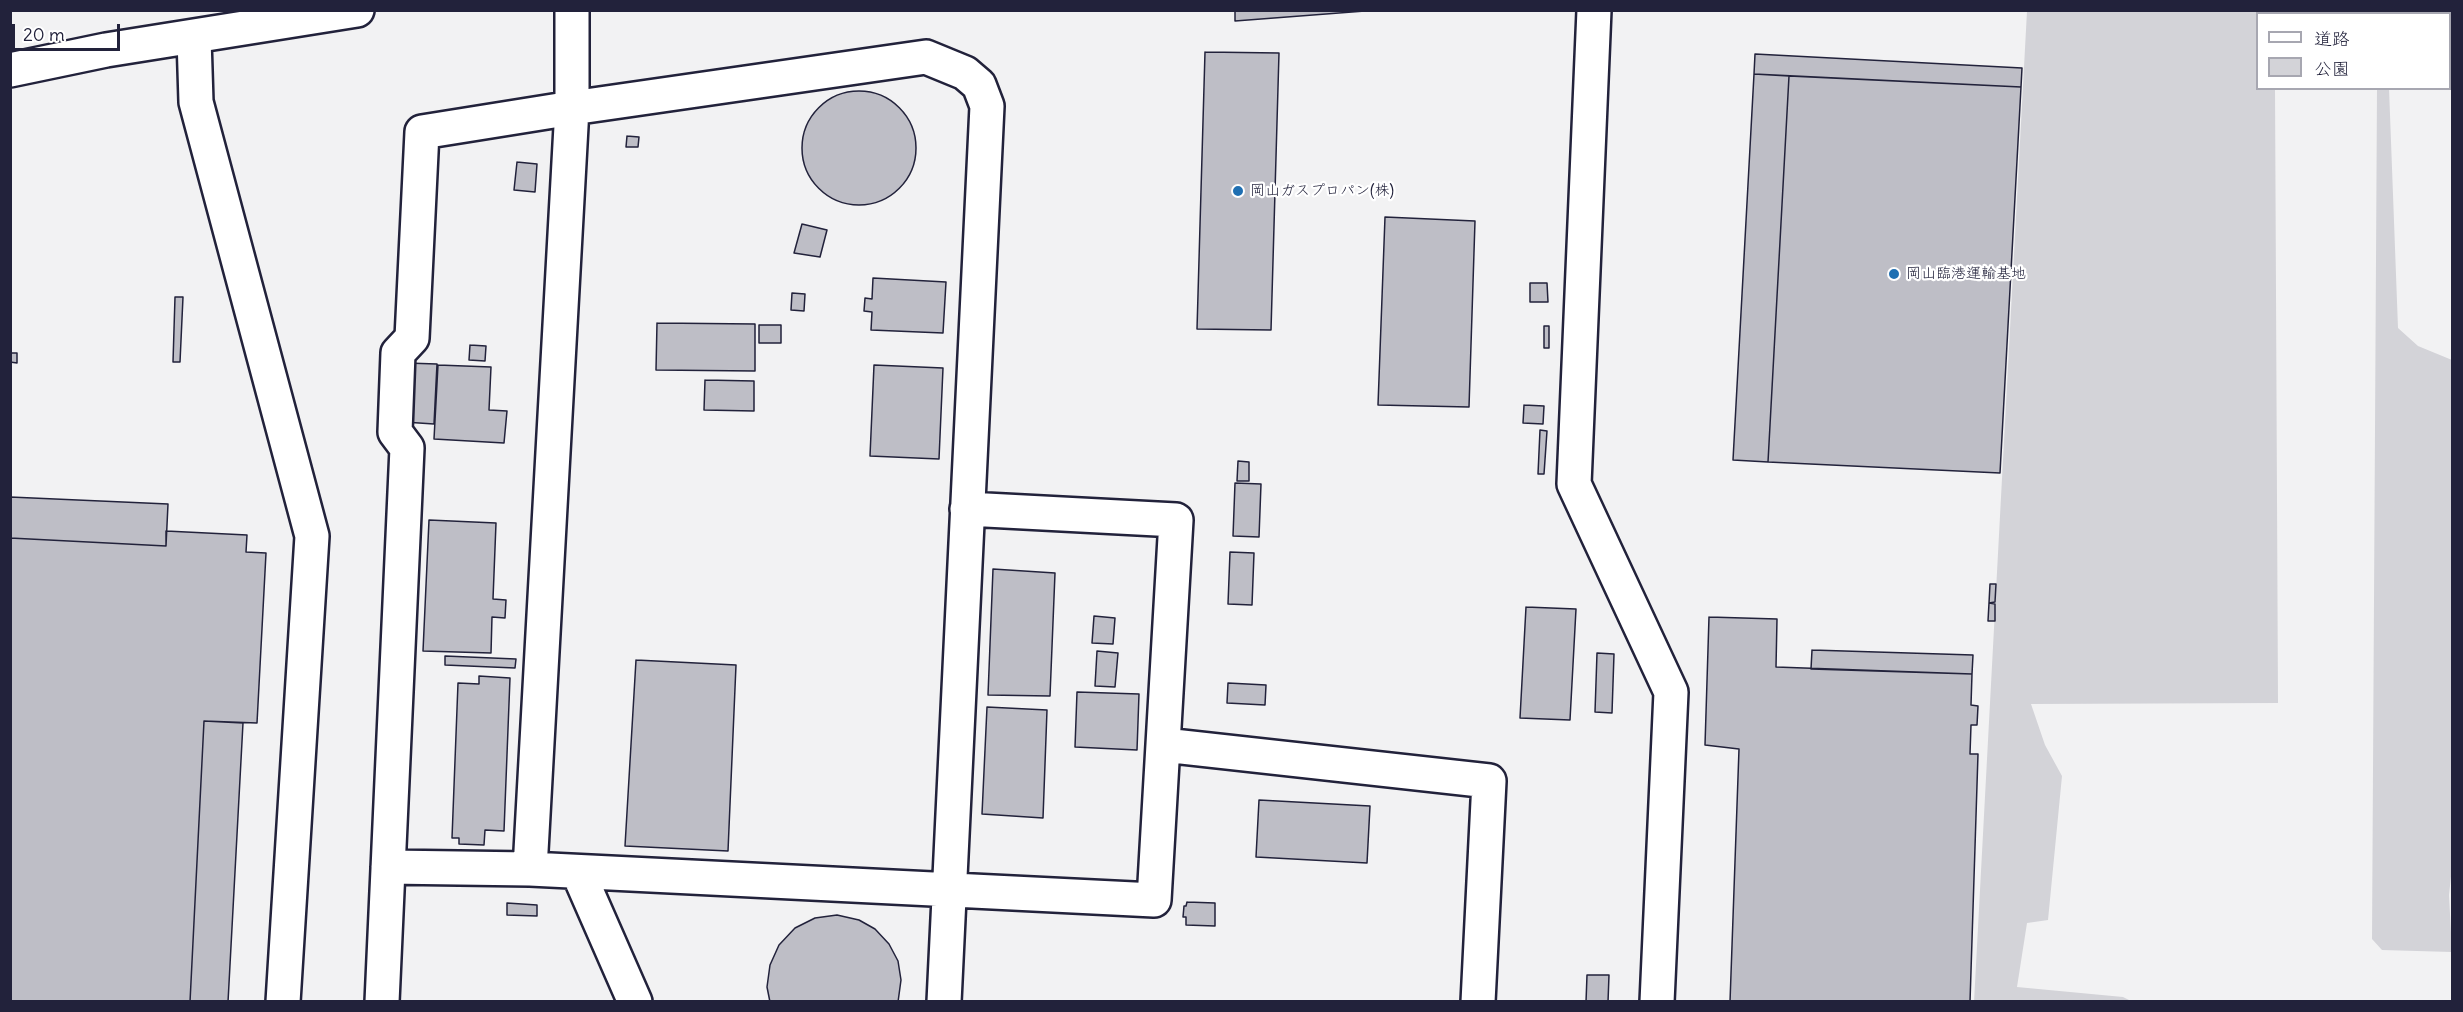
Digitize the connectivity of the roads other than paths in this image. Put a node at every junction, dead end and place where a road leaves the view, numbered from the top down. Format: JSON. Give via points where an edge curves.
{"nodes":[{"id":1,"x":357,"y":10,"type":"edge"},
{"id":2,"x":572,"y":10,"type":"edge"},
{"id":3,"x":1594,"y":10,"type":"edge"},
{"id":4,"x":194,"y":38,"type":"junction"},
{"id":5,"x":10,"y":70,"type":"edge"},
{"id":6,"x":572,"y":108,"type":"junction"},
{"id":7,"x":968,"y":509,"type":"junction"},
{"id":8,"x":1164,"y":745,"type":"junction"},
{"id":9,"x":388,"y":867,"type":"junction"},
{"id":10,"x":530,"y":869,"type":"junction"},
{"id":11,"x":578,"y":872,"type":"junction"},
{"id":12,"x":949,"y":890,"type":"junction"},
{"id":13,"x":284,"y":1002,"type":"edge"},
{"id":14,"x":382,"y":1002,"type":"edge"},
{"id":15,"x":635,"y":1002,"type":"edge"},
{"id":16,"x":944,"y":1002,"type":"edge"},
{"id":17,"x":1478,"y":1002,"type":"edge"},
{"id":18,"x":1657,"y":1002,"type":"edge"}],
"edges":[{"from":1,"to":4,"type":"street"},
{"from":2,"to":6,"type":"street"},
{"from":3,"to":18,"type":"street","via":[[1574,484],[1671,692]]},
{"from":4,"to":5,"type":"street","via":[[106,50]]},
{"from":4,"to":13,"type":"street","via":[[196,102],[312,536]]},
{"from":6,"to":7,"type":"street","via":[[926,57],[965,73],[979,85],[987,106]]},
{"from":6,"to":9,"type":"street","via":[[422,132],[412,338],[398,353],[395,432],[407,448]]},
{"from":6,"to":10,"type":"street"},
{"from":7,"to":8,"type":"street","via":[[1176,520]]},
{"from":7,"to":12,"type":"street"},
{"from":8,"to":12,"type":"street","via":[[1155,900]]},
{"from":8,"to":17,"type":"street","via":[[1490,781]]},
{"from":9,"to":10,"type":"street"},
{"from":9,"to":14,"type":"street"},
{"from":10,"to":11,"type":"street"},
{"from":11,"to":12,"type":"street"},
{"from":11,"to":15,"type":"street"},
{"from":12,"to":16,"type":"street"}]}
